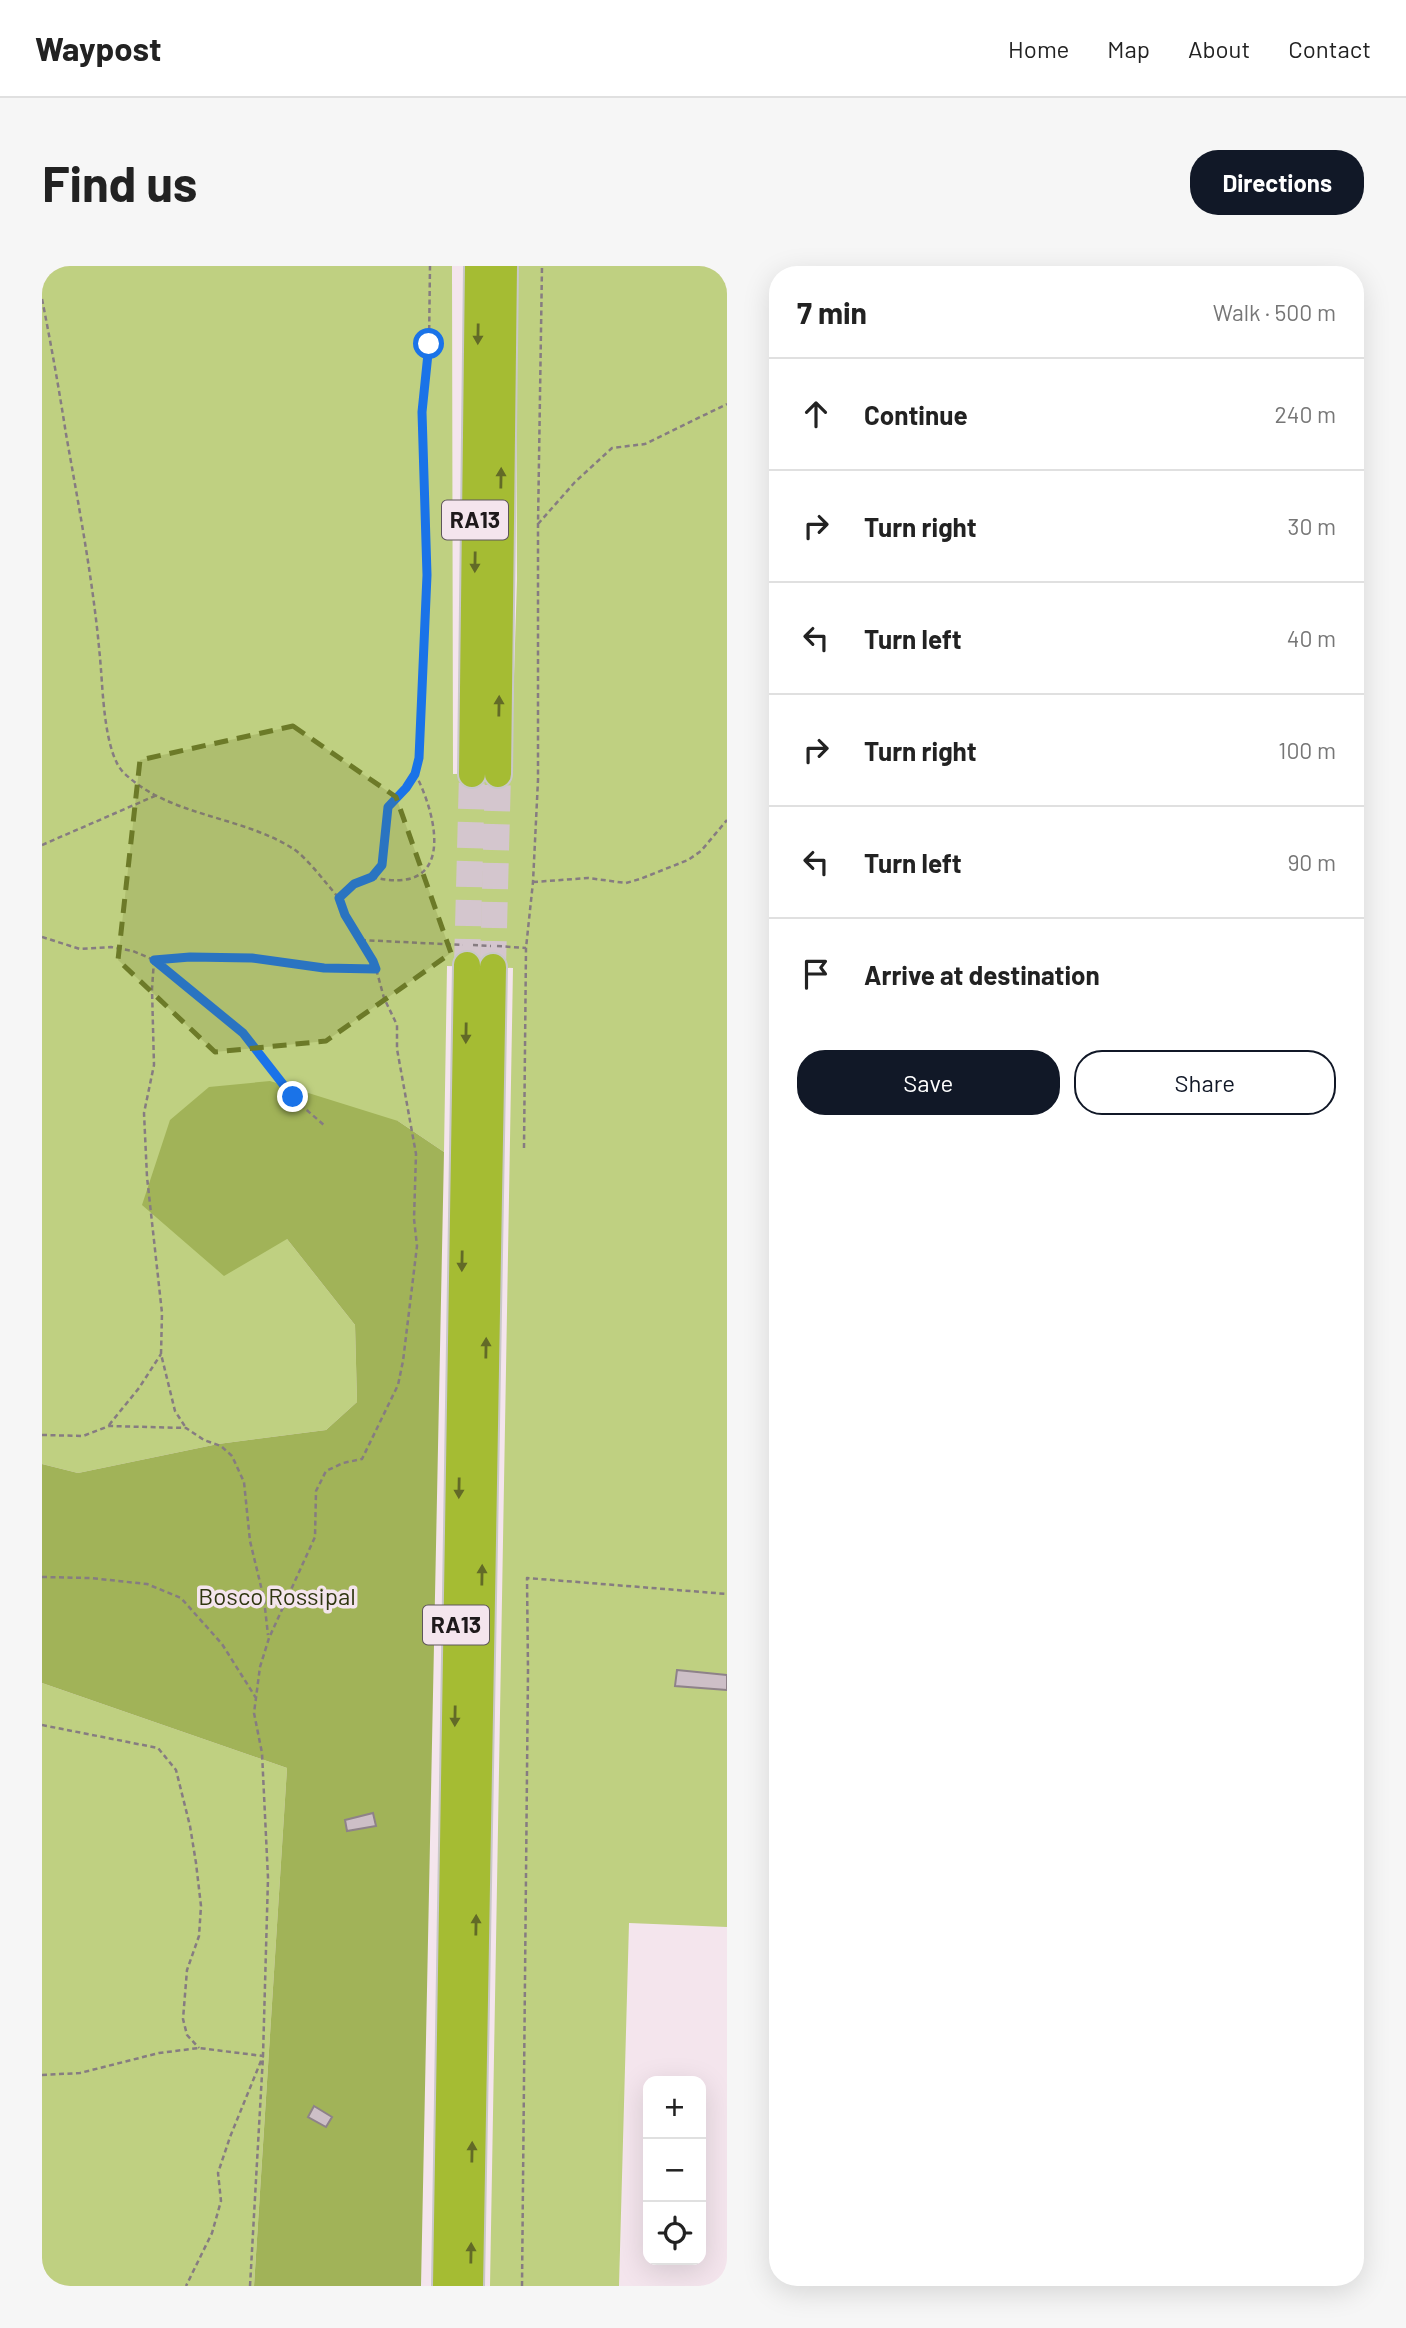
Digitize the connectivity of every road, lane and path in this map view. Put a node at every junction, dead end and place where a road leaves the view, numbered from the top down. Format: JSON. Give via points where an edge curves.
{"nodes":[{"id":1,"x":430,"y":266,"type":"edge"},
{"id":2,"x":478,"y":266,"type":"edge"},
{"id":3,"x":504,"y":266,"type":"edge"},
{"id":4,"x":542,"y":266,"type":"edge"},
{"id":5,"x":42,"y":299,"type":"edge"},
{"id":6,"x":727,"y":404,"type":"edge"},
{"id":7,"x":538,"y":524,"type":"junction"},
{"id":8,"x":415,"y":774,"type":"junction"},
{"id":9,"x":157,"y":795,"type":"junction"},
{"id":10,"x":727,"y":820,"type":"edge"},
{"id":11,"x":42,"y":845,"type":"edge"},
{"id":12,"x":372,"y":877,"type":"junction"},
{"id":13,"x":533,"y":882,"type":"junction"},
{"id":14,"x":339,"y":898,"type":"junction"},
{"id":15,"x":42,"y":937,"type":"edge"},
{"id":16,"x":361,"y":940,"type":"junction"},
{"id":17,"x":526,"y":948,"type":"junction"},
{"id":18,"x":154,"y":960,"type":"junction"},
{"id":19,"x":376,"y":969,"type":"junction"},
{"id":20,"x":325,"y":1126,"type":"dead end"},
{"id":21,"x":524,"y":1148,"type":"dead end"},
{"id":22,"x":161,"y":1354,"type":"junction"},
{"id":23,"x":109,"y":1426,"type":"junction"},
{"id":24,"x":186,"y":1428,"type":"junction"},
{"id":25,"x":42,"y":1435,"type":"edge"},
{"id":26,"x":42,"y":1577,"type":"edge"},
{"id":27,"x":727,"y":1594,"type":"edge"},
{"id":28,"x":269,"y":1638,"type":"junction"},
{"id":29,"x":256,"y":1698,"type":"junction"},
{"id":30,"x":42,"y":1725,"type":"edge"},
{"id":31,"x":199,"y":2048,"type":"junction"},
{"id":32,"x":263,"y":2056,"type":"junction"},
{"id":33,"x":42,"y":2075,"type":"edge"},
{"id":34,"x":186,"y":2286,"type":"edge"},
{"id":35,"x":250,"y":2286,"type":"edge"},
{"id":36,"x":446,"y":2286,"type":"edge"},
{"id":37,"x":470,"y":2286,"type":"edge"},
{"id":38,"x":522,"y":2286,"type":"edge"}],
"edges":[{"from":1,"to":8,"type":"path","via":[[422,412],[427,575],[422,733]]},
{"from":2,"to":3,"type":"highway","number":"RA13","one_way":true,"via":[[485,774]]},
{"from":4,"to":7,"type":"path"},
{"from":5,"to":9,"type":"path","via":[[94,596],[105,722],[121,771]]},
{"from":6,"to":7,"type":"path","via":[[645,444],[612,448]]},
{"from":7,"to":13,"type":"path","via":[[538,780]]},
{"from":8,"to":12,"type":"path","via":[[388,807],[382,865]]},
{"from":8,"to":12,"type":"path","via":[[432,822],[434,849],[429,866],[419,877],[404,881]]},
{"from":9,"to":11,"type":"path"},
{"from":9,"to":14,"type":"path","via":[[272,836],[295,849]]},
{"from":10,"to":13,"type":"path","via":[[688,860],[640,879],[626,883],[588,878]]},
{"from":12,"to":14,"type":"path","via":[[354,884]]},
{"from":13,"to":17,"type":"path"},
{"from":14,"to":16,"type":"path"},
{"from":15,"to":18,"type":"path","via":[[80,949],[133,951]]},
{"from":16,"to":17,"type":"path"},
{"from":16,"to":19,"type":"path"},
{"from":17,"to":21,"type":"path"},
{"from":18,"to":19,"type":"path","via":[[252,958],[324,968]]},
{"from":18,"to":20,"type":"path","via":[[243,1033],[293,1097]]},
{"from":18,"to":22,"type":"path","via":[[154,1065],[144,1113],[162,1313]]},
{"from":19,"to":28,"type":"path","via":[[397,1025],[415,1154],[417,1246],[402,1361],[398,1385],[362,1460],[326,1471],[316,1491],[315,1537]]},
{"from":22,"to":23,"type":"path"},
{"from":22,"to":24,"type":"path","via":[[175,1411]]},
{"from":23,"to":24,"type":"path"},
{"from":23,"to":25,"type":"path","via":[[83,1436]]},
{"from":24,"to":28,"type":"path","via":[[232,1456],[244,1482]]},
{"from":26,"to":29,"type":"path","via":[[147,1584],[181,1598],[222,1644]]},
{"from":27,"to":38,"type":"path","via":[[527,1578]]},
{"from":28,"to":29,"type":"path"},
{"from":29,"to":32,"type":"path","via":[[268,1878]]},
{"from":30,"to":31,"type":"path","via":[[158,1748],[176,1770],[190,1826],[201,1906],[199,1936],[187,1970],[183,2019],[187,2035]]},
{"from":31,"to":32,"type":"path"},
{"from":31,"to":33,"type":"path","via":[[80,2073]]},
{"from":32,"to":34,"type":"path","via":[[218,2173],[221,2202],[212,2233]]},
{"from":32,"to":35,"type":"path"},
{"from":37,"to":36,"type":"highway","number":"RA13","one_way":true,"via":[[480,966]]}]}
